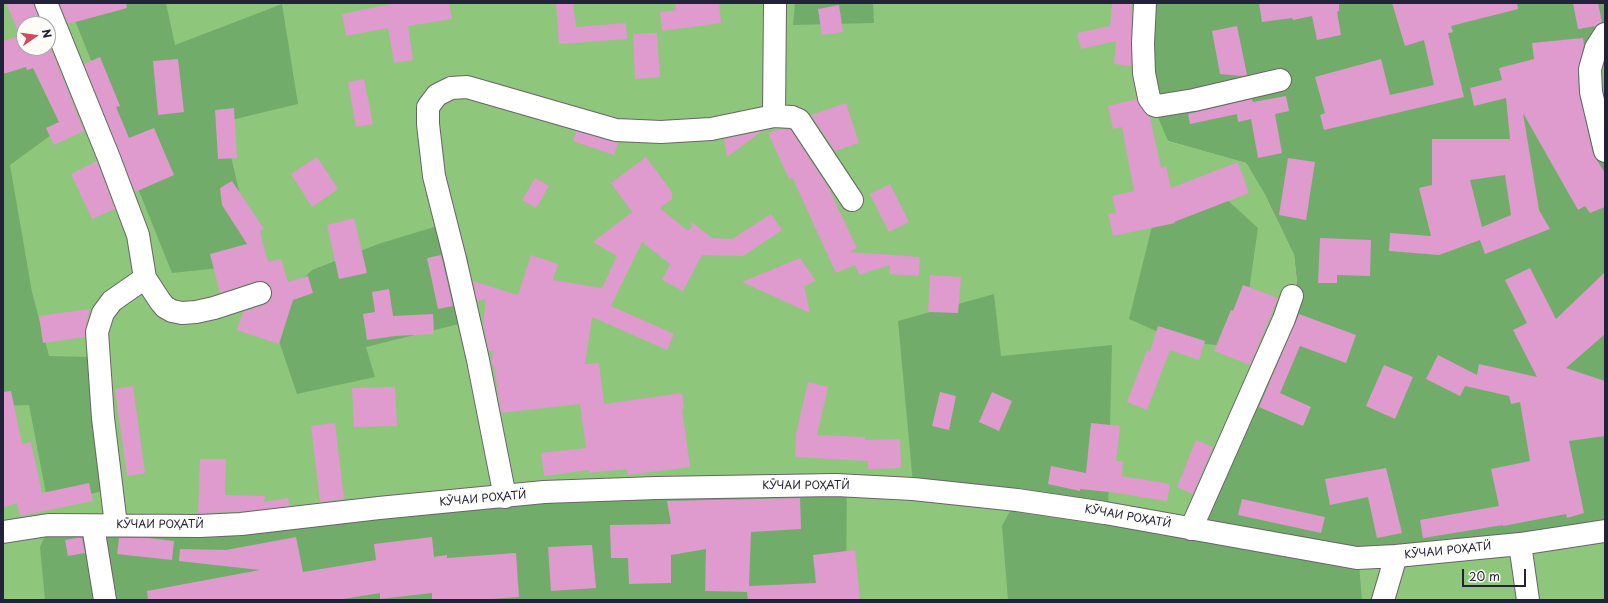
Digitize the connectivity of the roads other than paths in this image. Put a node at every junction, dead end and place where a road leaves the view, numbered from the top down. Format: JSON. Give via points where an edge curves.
{"nodes":[{"id":1,"x":46,"y":3,"type":"edge"},
{"id":2,"x":775,"y":3,"type":"edge"},
{"id":3,"x":1145,"y":3,"type":"edge"},
{"id":4,"x":1605,"y":34,"type":"edge"},
{"id":5,"x":1280,"y":80,"type":"dead end"},
{"id":6,"x":774,"y":116,"type":"junction"},
{"id":7,"x":1605,"y":151,"type":"edge"},
{"id":8,"x":852,"y":200,"type":"dead end"},
{"id":9,"x":145,"y":278,"type":"junction"},
{"id":10,"x":260,"y":293,"type":"dead end"},
{"id":11,"x":1292,"y":296,"type":"dead end"},
{"id":12,"x":505,"y":497,"type":"junction"},
{"id":13,"x":116,"y":525,"type":"junction"},
{"id":14,"x":93,"y":526,"type":"junction"},
{"id":15,"x":1191,"y":528,"type":"junction"},
{"id":16,"x":1605,"y":531,"type":"edge"},
{"id":17,"x":3,"y":532,"type":"edge"},
{"id":18,"x":1520,"y":544,"type":"junction"},
{"id":19,"x":1396,"y":556,"type":"junction"},
{"id":20,"x":105,"y":600,"type":"edge"},
{"id":21,"x":1383,"y":600,"type":"edge"},
{"id":22,"x":1528,"y":600,"type":"edge"}],
"edges":[{"from":1,"to":9,"type":"street","via":[[138,236]]},
{"from":2,"to":6,"type":"street"},
{"from":3,"to":5,"type":"street","via":[[1144,73],[1149,98],[1154,105],[1194,100]]},
{"from":4,"to":7,"type":"street","via":[[1596,48],[1590,69],[1591,92]]},
{"from":6,"to":8,"type":"street","via":[[799,120]]},
{"from":6,"to":12,"type":"street","via":[[711,128],[662,132],[616,130],[467,87],[451,88],[438,95],[428,107],[434,176],[478,360]]},
{"from":9,"to":10,"type":"street","via":[[165,307],[182,313],[214,308]]},
{"from":9,"to":13,"type":"street","via":[[112,301],[103,313],[97,332],[102,418]]},
{"from":11,"to":15,"type":"street"},
{"from":12,"to":13,"type":"street","name":"КӮЧАИ РОҲАТӢ","via":[[240,524]]},
{"from":12,"to":15,"type":"street","name":"КӮЧАИ РОҲАТӢ","via":[[544,492],[836,485],[913,489],[1017,500],[1105,512]]},
{"from":13,"to":14,"type":"street","name":"КӮЧАИ РОҲАТӢ"},
{"from":14,"to":17,"type":"street","name":"КӮЧАИ РОҲАТӢ","via":[[48,525]]},
{"from":14,"to":20,"type":"street"},
{"from":15,"to":19,"type":"street","name":"КӮЧАИ РОҲАТӢ","via":[[1358,558]]},
{"from":16,"to":18,"type":"street","name":"КӮЧАИ РОҲАТӢ"},
{"from":18,"to":19,"type":"street","name":"КӮЧАИ РОҲАТӢ"},
{"from":18,"to":22,"type":"street"},
{"from":19,"to":21,"type":"street"}]}
